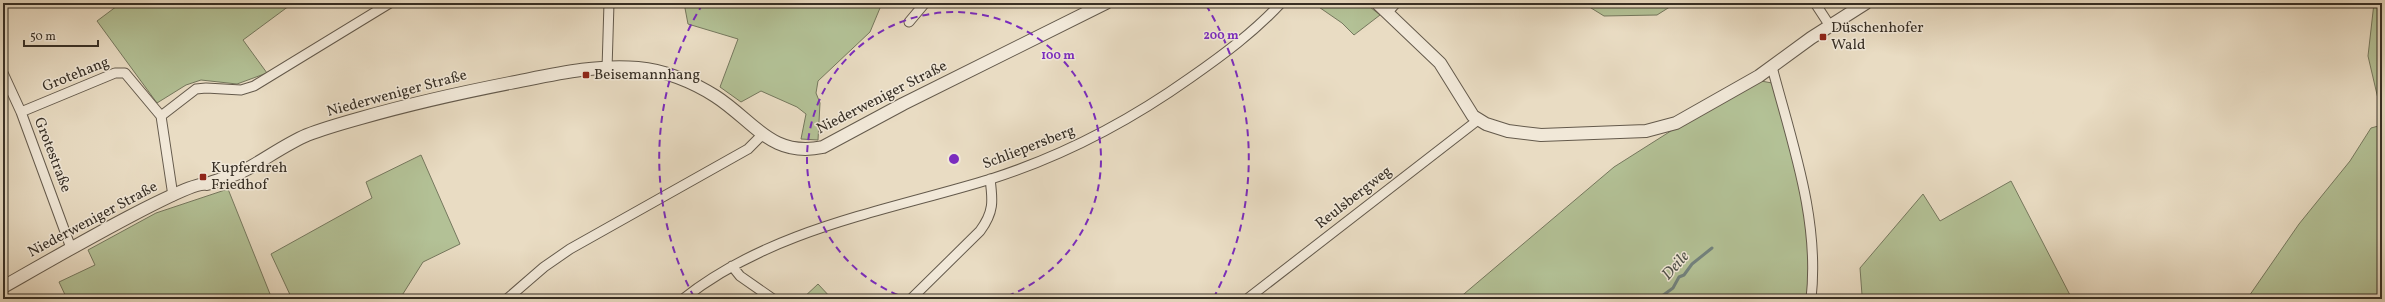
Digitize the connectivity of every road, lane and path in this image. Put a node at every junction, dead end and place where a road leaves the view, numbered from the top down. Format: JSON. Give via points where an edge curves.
{"nodes":[{"id":1,"x":390,"y":3,"type":"edge"},
{"id":2,"x":609,"y":3,"type":"edge"},
{"id":3,"x":925,"y":3,"type":"edge"},
{"id":4,"x":1106,"y":3,"type":"edge"},
{"id":5,"x":1281,"y":3,"type":"edge"},
{"id":6,"x":1377,"y":3,"type":"edge"},
{"id":7,"x":1396,"y":3,"type":"edge"},
{"id":8,"x":1815,"y":3,"type":"edge"},
{"id":9,"x":1863,"y":4,"type":"edge"},
{"id":10,"x":1387,"y":13,"type":"junction"},
{"id":11,"x":909,"y":22,"type":"dead end"},
{"id":12,"x":1830,"y":26,"type":"junction"},
{"id":13,"x":1772,"y":67,"type":"junction"},
{"id":14,"x":607,"y":69,"type":"junction"},
{"id":15,"x":3,"y":73,"type":"edge"},
{"id":16,"x":21,"y":112,"type":"junction"},
{"id":17,"x":161,"y":116,"type":"junction"},
{"id":18,"x":1478,"y":120,"type":"junction"},
{"id":19,"x":762,"y":135,"type":"junction"},
{"id":20,"x":990,"y":179,"type":"junction"},
{"id":21,"x":176,"y":195,"type":"junction"},
{"id":22,"x":71,"y":248,"type":"junction"},
{"id":23,"x":732,"y":266,"type":"junction"},
{"id":24,"x":3,"y":287,"type":"edge"},
{"id":25,"x":507,"y":299,"type":"edge"},
{"id":26,"x":683,"y":299,"type":"edge"},
{"id":27,"x":773,"y":299,"type":"edge"},
{"id":28,"x":911,"y":299,"type":"edge"},
{"id":29,"x":1247,"y":299,"type":"edge"},
{"id":30,"x":1811,"y":299,"type":"edge"}],
"edges":[{"from":1,"to":17,"type":"street","via":[[254,86],[242,90],[196,89]]},
{"from":2,"to":14,"type":"street"},
{"from":3,"to":11,"type":"street"},
{"from":4,"to":19,"type":"street","name":"Niederweniger Straße","via":[[903,104],[823,147],[793,149]]},
{"from":5,"to":20,"type":"street","name":"Schliepersberg","via":[[1234,47],[1151,105],[1065,152]]},
{"from":6,"to":10,"type":"street"},
{"from":7,"to":10,"type":"street"},
{"from":8,"to":12,"type":"street"},
{"from":9,"to":12,"type":"street"},
{"from":10,"to":18,"type":"street","via":[[1437,60],[1469,111]]},
{"from":12,"to":13,"type":"street"},
{"from":13,"to":18,"type":"street","via":[[1685,119],[1654,130],[1534,135],[1508,131]]},
{"from":13,"to":30,"type":"street","via":[[1807,206],[1813,266]]},
{"from":14,"to":19,"type":"street","name":"Niederweniger Straße","via":[[639,68],[667,74],[692,84],[731,108]]},
{"from":14,"to":21,"type":"street","name":"Niederweniger Straße","via":[[563,73],[449,95],[372,115],[305,136],[245,170],[206,184],[203,191],[184,196]]},
{"from":15,"to":16,"type":"street","name":"Grotestraße"},
{"from":16,"to":17,"type":"street","name":"Grotehang","via":[[120,72],[129,76]]},
{"from":16,"to":22,"type":"street","name":"Grotestraße"},
{"from":17,"to":21,"type":"street"},
{"from":18,"to":29,"type":"street","name":"Reulsbergweg"},
{"from":19,"to":25,"type":"street","via":[[748,149],[570,249],[544,267]]},
{"from":20,"to":23,"type":"street","name":"Schliepersberg","via":[[872,212],[792,238]]},
{"from":20,"to":28,"type":"street","via":[[993,206],[990,218]]},
{"from":21,"to":22,"type":"street","name":"Niederweniger Straße","via":[[135,213]]},
{"from":22,"to":24,"type":"street","name":"Niederweniger Straße"},
{"from":23,"to":26,"type":"street","name":"Schliepersberg"},
{"from":23,"to":27,"type":"street","via":[[740,276]]}]}
